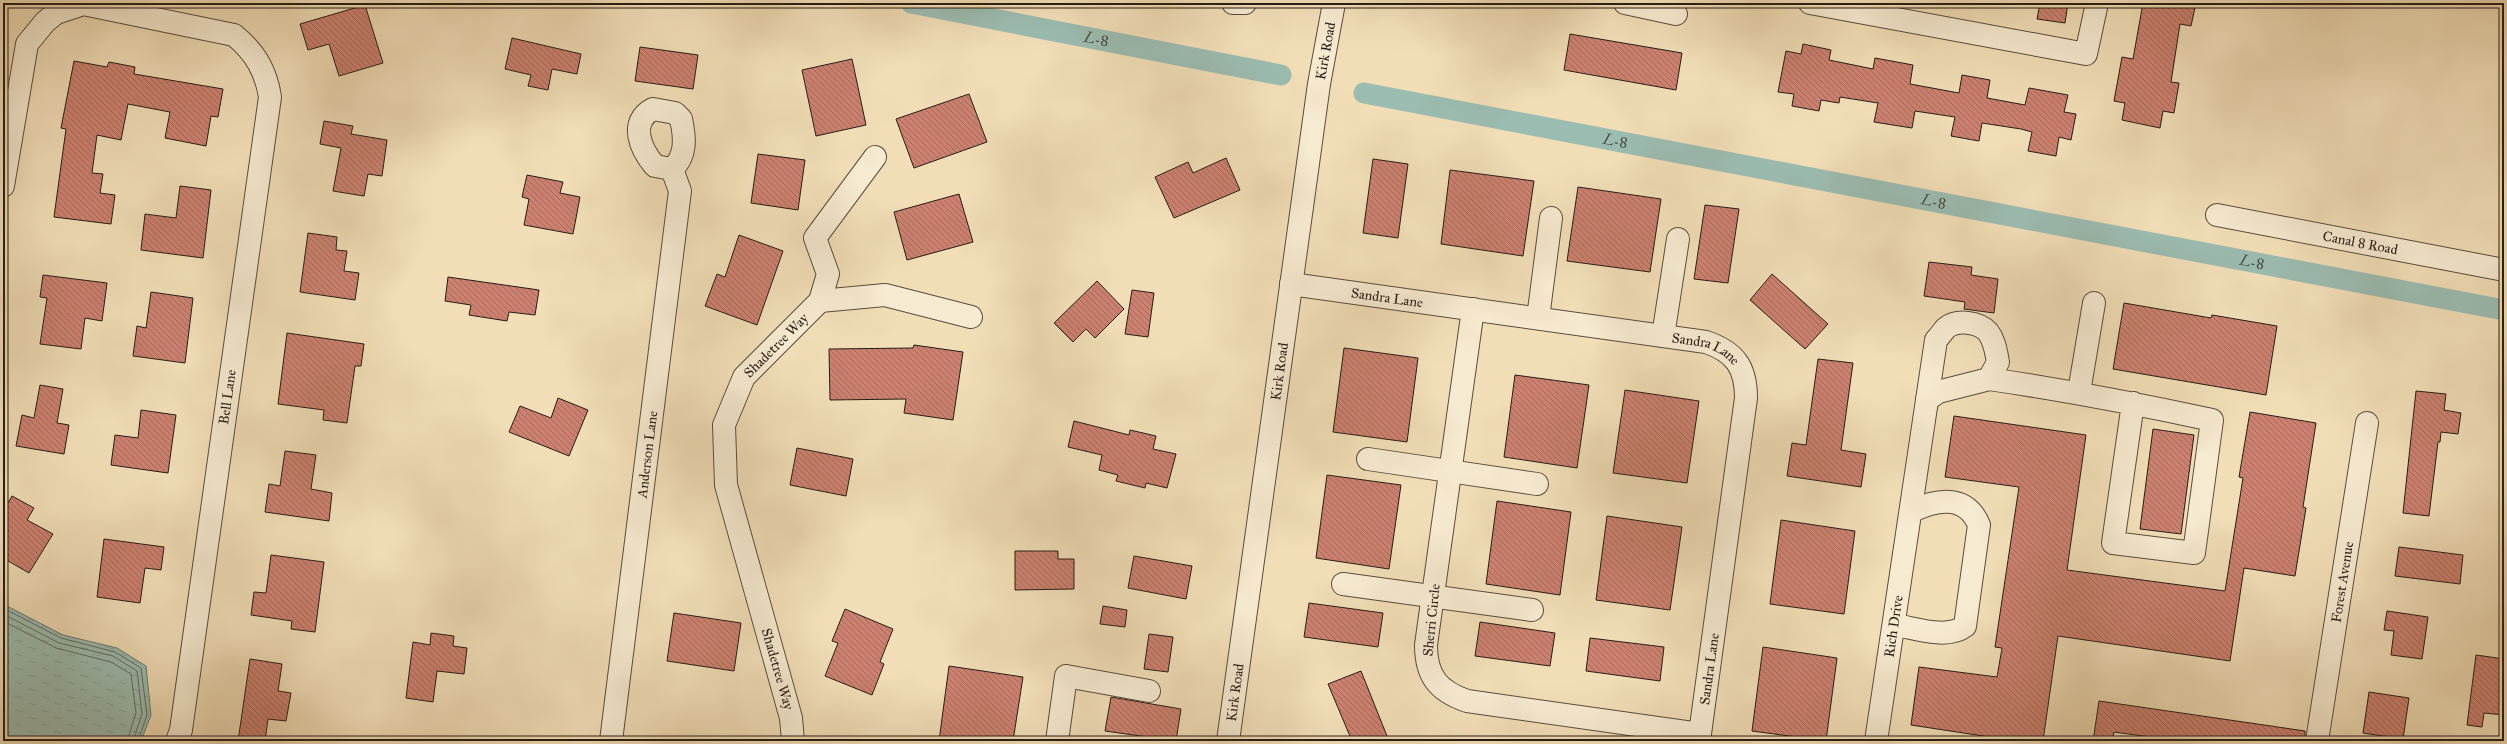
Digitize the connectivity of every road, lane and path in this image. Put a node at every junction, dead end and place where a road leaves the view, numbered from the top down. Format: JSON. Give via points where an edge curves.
{"nodes":[{"id":1,"x":1233,"y":3,"type":"edge"},
{"id":2,"x":1245,"y":3,"type":"edge"},
{"id":3,"x":1334,"y":3,"type":"edge"},
{"id":4,"x":1625,"y":3,"type":"edge"},
{"id":5,"x":1810,"y":3,"type":"edge"},
{"id":6,"x":2097,"y":3,"type":"edge"},
{"id":7,"x":1676,"y":14,"type":"dead end"},
{"id":8,"x":875,"y":157,"type":"dead end"},
{"id":9,"x":672,"y":169,"type":"dead end"},
{"id":10,"x":3,"y":186,"type":"edge"},
{"id":11,"x":2217,"y":215,"type":"dead end"},
{"id":12,"x":1551,"y":218,"type":"dead end"},
{"id":13,"x":1678,"y":239,"type":"dead end"},
{"id":14,"x":2504,"y":270,"type":"edge"},
{"id":15,"x":1291,"y":284,"type":"junction"},
{"id":16,"x":820,"y":301,"type":"junction"},
{"id":17,"x":2094,"y":303,"type":"dead end"},
{"id":18,"x":1473,"y":309,"type":"junction"},
{"id":19,"x":971,"y":317,"type":"dead end"},
{"id":20,"x":1538,"y":318,"type":"junction"},
{"id":21,"x":1663,"y":336,"type":"junction"},
{"id":22,"x":1989,"y":379,"type":"junction"},
{"id":23,"x":2079,"y":392,"type":"junction"},
{"id":24,"x":1927,"y":400,"type":"junction"},
{"id":25,"x":2133,"y":403,"type":"junction"},
{"id":26,"x":2367,"y":423,"type":"dead end"},
{"id":27,"x":1368,"y":460,"type":"dead end"},
{"id":28,"x":1450,"y":472,"type":"junction"},
{"id":29,"x":1537,"y":484,"type":"dead end"},
{"id":30,"x":1912,"y":511,"type":"junction"},
{"id":31,"x":1343,"y":584,"type":"dead end"},
{"id":32,"x":1433,"y":596,"type":"junction"},
{"id":33,"x":1532,"y":610,"type":"dead end"},
{"id":34,"x":1895,"y":625,"type":"junction"},
{"id":35,"x":1149,"y":691,"type":"dead end"},
{"id":36,"x":1699,"y":737,"type":"edge"},
{"id":37,"x":177,"y":741,"type":"edge"},
{"id":38,"x":611,"y":741,"type":"edge"},
{"id":39,"x":793,"y":741,"type":"edge"},
{"id":40,"x":1057,"y":741,"type":"edge"},
{"id":41,"x":1228,"y":741,"type":"edge"},
{"id":42,"x":1876,"y":741,"type":"edge"},
{"id":43,"x":2317,"y":741,"type":"edge"}],
"edges":[{"from":1,"to":2,"type":"street"},
{"from":3,"to":15,"type":"street","name":"Kirk Road","via":[[1318,84]]},
{"from":4,"to":7,"type":"street"},
{"from":5,"to":6,"type":"street","via":[[2086,54]]},
{"from":8,"to":16,"type":"street","name":"Shadetree Way","via":[[815,238],[828,274]]},
{"from":9,"to":38,"type":"street","name":"Anderson Lane","via":[[680,191]]},
{"from":10,"to":37,"type":"street","name":"Bell Lane","via":[[27,44],[56,13],[83,4],[234,35],[255,56],[265,76],[270,97],[185,706]]},
{"from":11,"to":14,"type":"street","name":"Canal 8 Road"},
{"from":12,"to":20,"type":"street"},
{"from":13,"to":21,"type":"street"},
{"from":15,"to":18,"type":"street","name":"Sandra Lane"},
{"from":15,"to":41,"type":"street","name":"Kirk Road"},
{"from":16,"to":19,"type":"street","via":[[885,295]]},
{"from":16,"to":39,"type":"street","name":"Shadetree Way","via":[[744,377],[724,425],[726,484],[791,718]]},
{"from":17,"to":23,"type":"street"},
{"from":18,"to":20,"type":"street","name":"Sandra Lane"},
{"from":18,"to":28,"type":"street","name":"Sherri Circle"},
{"from":20,"to":21,"type":"street","name":"Sandra Lane"},
{"from":21,"to":36,"type":"street","name":"Sandra Lane","via":[[1706,342],[1720,347],[1732,356],[1741,368],[1746,383]]},
{"from":22,"to":23,"type":"street"},
{"from":22,"to":24,"type":"street","via":[[1938,392]]},
{"from":22,"to":24,"type":"street","name":"Rich Drive","via":[[1998,362],[1994,344],[1987,332],[1976,325],[1960,323],[1947,327],[1936,340]]},
{"from":23,"to":25,"type":"street"},
{"from":24,"to":30,"type":"street","name":"Rich Drive"},
{"from":25,"to":25,"type":"street","via":[[2212,420],[2194,553],[2113,544]]},
{"from":26,"to":43,"type":"street","name":"Forest Avenue"},
{"from":27,"to":28,"type":"street"},
{"from":28,"to":29,"type":"street"},
{"from":28,"to":32,"type":"street","name":"Sherri Circle"},
{"from":30,"to":34,"type":"street","name":"Rich Drive"},
{"from":30,"to":34,"type":"street","via":[[1931,502],[1946,501],[1963,505],[1975,515],[1979,525],[1965,626],[1958,632],[1948,633]]},
{"from":31,"to":32,"type":"street"},
{"from":32,"to":33,"type":"street"},
{"from":32,"to":36,"type":"street","name":"Sherri Circle","via":[[1426,660],[1431,675],[1440,687],[1452,696],[1467,702]]},
{"from":34,"to":42,"type":"street","name":"Rich Drive"},
{"from":35,"to":40,"type":"street","via":[[1066,676]]}]}
